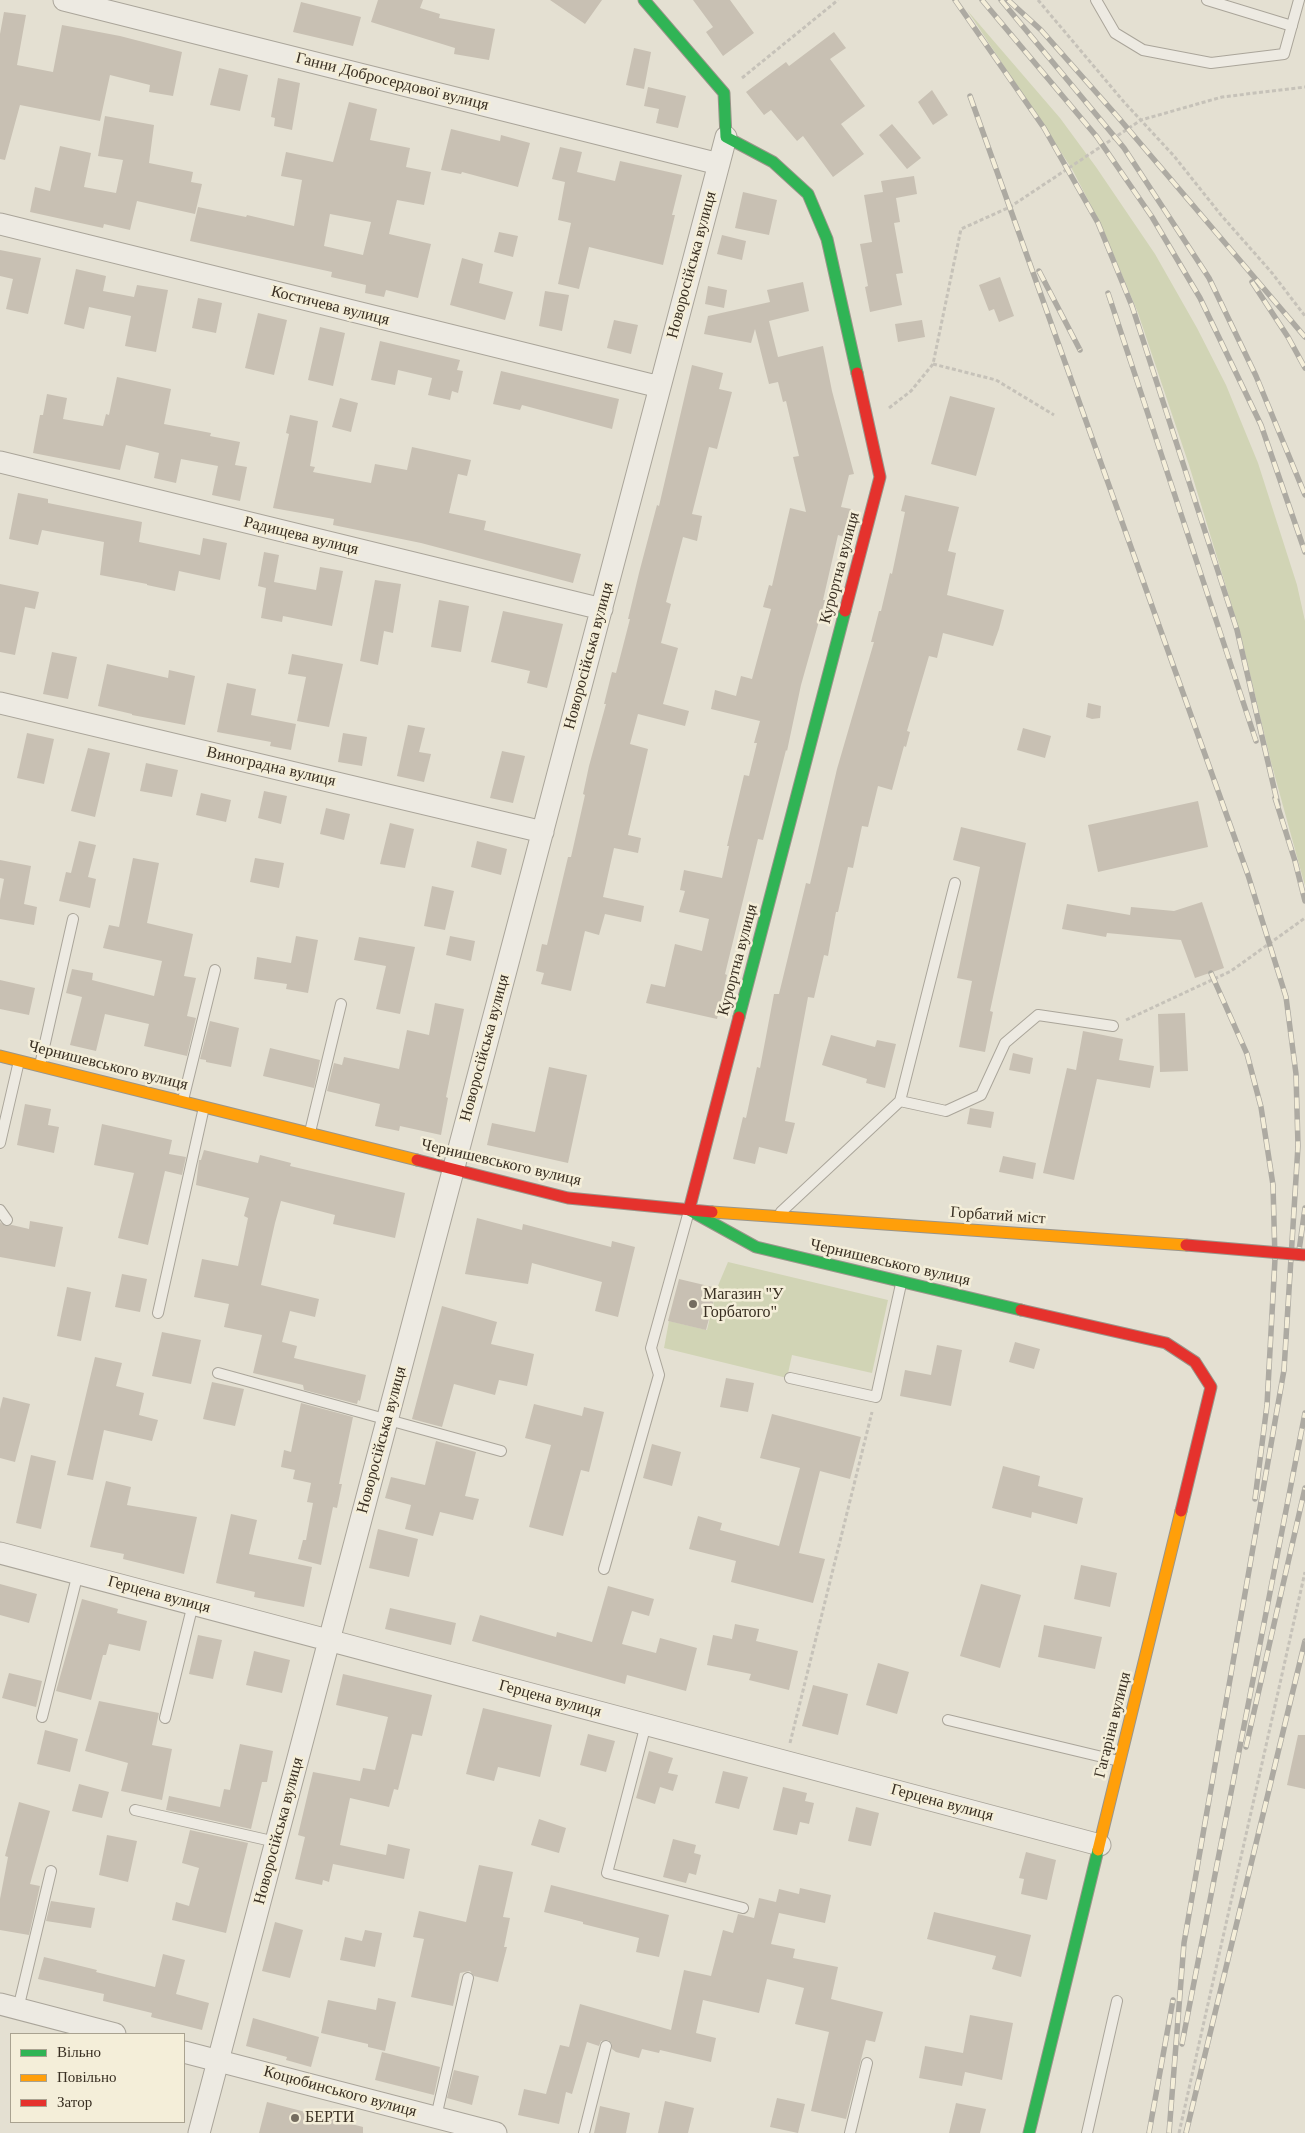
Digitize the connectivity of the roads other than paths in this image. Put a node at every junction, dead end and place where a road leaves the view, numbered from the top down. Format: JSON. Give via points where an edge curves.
{"nodes":[{"id":1,"x":64,"y":0,"type":"edge"},
{"id":2,"x":644,"y":0,"type":"edge"},
{"id":3,"x":1096,"y":0,"type":"edge"},
{"id":4,"x":1207,"y":0,"type":"edge"},
{"id":5,"x":1299,"y":0,"type":"edge"},
{"id":6,"x":1292,"y":26,"type":"junction"},
{"id":7,"x":726,"y":137,"type":"junction"},
{"id":8,"x":719,"y":164,"type":"junction"},
{"id":9,"x":0,"y":224,"type":"edge"},
{"id":10,"x":660,"y":387,"type":"junction"},
{"id":11,"x":0,"y":462,"type":"edge"},
{"id":12,"x":602,"y":609,"type":"junction"},
{"id":13,"x":0,"y":703,"type":"edge"},
{"id":14,"x":543,"y":832,"type":"junction"},
{"id":15,"x":955,"y":883,"type":"dead end"},
{"id":16,"x":74,"y":920,"type":"dead end"},
{"id":17,"x":215,"y":970,"type":"dead end"},
{"id":18,"x":341,"y":1004,"type":"dead end"},
{"id":19,"x":1113,"y":1026,"type":"road end"},
{"id":20,"x":0,"y":1056,"type":"edge"},
{"id":21,"x":19,"y":1061,"type":"junction"},
{"id":22,"x":40,"y":1066,"type":"junction"},
{"id":23,"x":900,"y":1101,"type":"junction"},
{"id":24,"x":183,"y":1102,"type":"junction"},
{"id":25,"x":204,"y":1107,"type":"junction"},
{"id":26,"x":309,"y":1134,"type":"junction"},
{"id":27,"x":0,"y":1142,"type":"edge"},
{"id":28,"x":454,"y":1169,"type":"junction"},
{"id":29,"x":0,"y":1210,"type":"edge"},
{"id":30,"x":689,"y":1210,"type":"junction"},
{"id":31,"x":776,"y":1216,"type":"junction"},
{"id":32,"x":7,"y":1220,"type":"dead end"},
{"id":33,"x":1305,"y":1255,"type":"edge"},
{"id":34,"x":901,"y":1283,"type":"junction"},
{"id":35,"x":158,"y":1313,"type":"dead end"},
{"id":36,"x":1166,"y":1343,"type":"joint"},
{"id":37,"x":218,"y":1373,"type":"dead end"},
{"id":38,"x":790,"y":1378,"type":"dead end"},
{"id":39,"x":388,"y":1418,"type":"junction"},
{"id":40,"x":501,"y":1451,"type":"dead end"},
{"id":41,"x":0,"y":1553,"type":"edge"},
{"id":42,"x":604,"y":1569,"type":"dead end"},
{"id":43,"x":78,"y":1574,"type":"junction"},
{"id":44,"x":193,"y":1604,"type":"junction"},
{"id":45,"x":329,"y":1640,"type":"junction"},
{"id":46,"x":42,"y":1717,"type":"dead end"},
{"id":47,"x":165,"y":1718,"type":"dead end"},
{"id":48,"x":948,"y":1720,"type":"dead end"},
{"id":49,"x":646,"y":1724,"type":"junction"},
{"id":50,"x":1121,"y":1762,"type":"junction"},
{"id":51,"x":135,"y":1810,"type":"dead end"},
{"id":52,"x":276,"y":1842,"type":"junction"},
{"id":53,"x":1100,"y":1845,"type":"junction"},
{"id":54,"x":51,"y":1871,"type":"dead end"},
{"id":55,"x":743,"y":1908,"type":"dead end"},
{"id":56,"x":468,"y":1978,"type":"dead end"},
{"id":57,"x":1117,"y":2001,"type":"dead end"},
{"id":58,"x":9,"y":2007,"type":"edge"},
{"id":59,"x":111,"y":2033,"type":"edge"},
{"id":60,"x":606,"y":2046,"type":"dead end"},
{"id":61,"x":185,"y":2052,"type":"edge"},
{"id":62,"x":218,"y":2061,"type":"junction"},
{"id":63,"x":867,"y":2063,"type":"dead end"},
{"id":64,"x":436,"y":2117,"type":"junction"},
{"id":65,"x":199,"y":2133,"type":"edge"},
{"id":66,"x":496,"y":2133,"type":"edge"},
{"id":67,"x":584,"y":2133,"type":"edge"},
{"id":68,"x":850,"y":2133,"type":"edge"},
{"id":69,"x":1029,"y":2133,"type":"edge"},
{"id":70,"x":1087,"y":2133,"type":"edge"}],
"edges":[{"from":1,"to":8,"type":"street","name":"Ганни Добросердової вулиця"},
{"from":2,"to":7,"type":"street","via":[[724,93]]},
{"from":3,"to":6,"type":"lane","via":[[1115,33],[1143,50],[1211,62],[1284,54]]},
{"from":4,"to":6,"type":"lane"},
{"from":5,"to":6,"type":"lane"},
{"from":7,"to":8,"type":"street","name":"Новоросійська вулиця"},
{"from":7,"to":30,"type":"street","name":"Курортна вулиця","via":[[773,162],[808,194],[827,239],[880,477]]},
{"from":8,"to":10,"type":"street","name":"Новоросійська вулиця"},
{"from":9,"to":10,"type":"street","name":"Костичева вулиця"},
{"from":10,"to":12,"type":"street","name":"Новоросійська вулиця"},
{"from":11,"to":12,"type":"street","name":"Радищева вулиця"},
{"from":12,"to":14,"type":"street","name":"Новоросійська вулиця"},
{"from":13,"to":14,"type":"street","name":"Виноградна вулиця"},
{"from":14,"to":28,"type":"street","name":"Новоросійська вулиця"},
{"from":15,"to":23,"type":"lane"},
{"from":16,"to":22,"type":"lane"},
{"from":17,"to":24,"type":"lane"},
{"from":18,"to":26,"type":"lane"},
{"from":19,"to":23,"type":"lane","via":[[1038,1015],[1005,1043],[981,1094],[946,1111]]},
{"from":20,"to":21,"type":"street","name":"Чернишевського вулиця"},
{"from":21,"to":22,"type":"street","name":"Чернишевського вулиця"},
{"from":21,"to":27,"type":"lane"},
{"from":22,"to":24,"type":"street","name":"Чернишевського вулиця"},
{"from":23,"to":31,"type":"lane"},
{"from":24,"to":25,"type":"street","name":"Чернишевського вулиця"},
{"from":25,"to":26,"type":"street","name":"Чернишевського вулиця"},
{"from":25,"to":35,"type":"lane"},
{"from":26,"to":28,"type":"street","name":"Чернишевського вулиця"},
{"from":28,"to":30,"type":"street","name":"Чернишевського вулиця","via":[[568,1198]]},
{"from":28,"to":39,"type":"street","name":"Новоросійська вулиця"},
{"from":29,"to":32,"type":"lane"},
{"from":30,"to":31,"type":"street","name":"Горбатий міст"},
{"from":30,"to":34,"type":"street","name":"Чернишевського вулиця","via":[[756,1247]]},
{"from":30,"to":42,"type":"lane","via":[[651,1348],[659,1376]]},
{"from":31,"to":33,"type":"street","name":"Горбатий міст","bridge":true},
{"from":34,"to":36,"type":"street","name":"Чернишевського вулиця"},
{"from":34,"to":38,"type":"lane","via":[[876,1397]]},
{"from":36,"to":50,"type":"street","name":"Гагаріна вулиця","via":[[1195,1362],[1211,1388]]},
{"from":37,"to":39,"type":"lane"},
{"from":39,"to":40,"type":"lane"},
{"from":39,"to":45,"type":"street","name":"Новоросійська вулиця"},
{"from":41,"to":43,"type":"street","name":"Герцена вулиця"},
{"from":43,"to":44,"type":"street","name":"Герцена вулиця"},
{"from":43,"to":46,"type":"lane"},
{"from":44,"to":45,"type":"street","name":"Герцена вулиця"},
{"from":44,"to":47,"type":"lane"},
{"from":45,"to":49,"type":"street","name":"Герцена вулиця"},
{"from":45,"to":52,"type":"street","name":"Новоросійська вулиця"},
{"from":48,"to":50,"type":"lane"},
{"from":49,"to":53,"type":"street","name":"Герцена вулиця"},
{"from":49,"to":55,"type":"lane","via":[[607,1873]]},
{"from":50,"to":53,"type":"street","name":"Гагаріна вулиця"},
{"from":51,"to":52,"type":"lane"},
{"from":52,"to":62,"type":"street","name":"Новоросійська вулиця"},
{"from":53,"to":69,"type":"street","name":"Гагаріна вулиця"},
{"from":54,"to":58,"type":"lane"},
{"from":56,"to":64,"type":"lane"},
{"from":57,"to":70,"type":"lane"},
{"from":58,"to":59,"type":"street"},
{"from":60,"to":67,"type":"lane"},
{"from":61,"to":62,"type":"street","name":"Коцюбинського вулиця"},
{"from":62,"to":64,"type":"street","name":"Коцюбинського вулиця"},
{"from":62,"to":65,"type":"street","name":"Новоросійська вулиця"},
{"from":63,"to":68,"type":"lane"},
{"from":64,"to":66,"type":"street","name":"Коцюбинського вулиця"}]}
